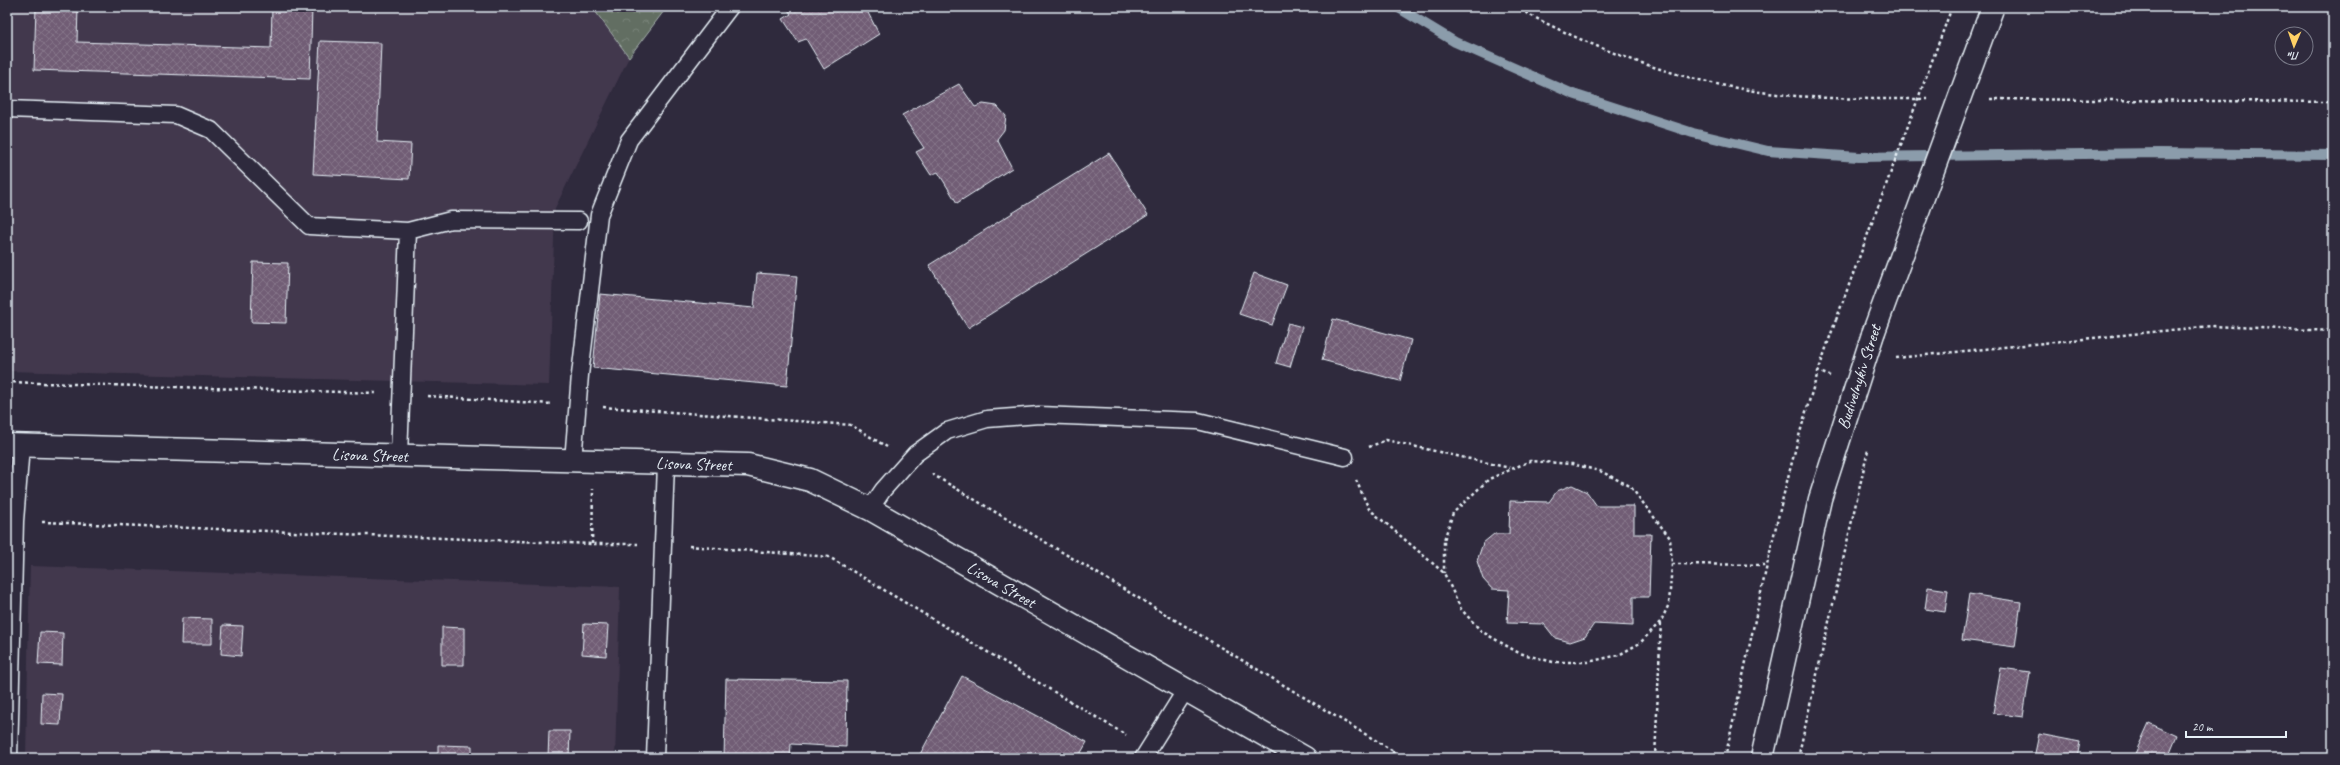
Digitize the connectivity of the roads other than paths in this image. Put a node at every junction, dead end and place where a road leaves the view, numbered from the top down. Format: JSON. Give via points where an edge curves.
{"nodes":[{"id":1,"x":730,"y":7,"type":"edge"},
{"id":2,"x":1993,"y":8,"type":"edge"},
{"id":3,"x":7,"y":109,"type":"edge"},
{"id":4,"x":579,"y":221,"type":"dead end"},
{"id":5,"x":408,"y":231,"type":"junction"},
{"id":6,"x":14,"y":445,"type":"edge"},
{"id":7,"x":399,"y":455,"type":"junction"},
{"id":8,"x":1345,"y":457,"type":"road end"},
{"id":9,"x":573,"y":461,"type":"junction"},
{"id":10,"x":666,"y":464,"type":"junction"},
{"id":11,"x":870,"y":509,"type":"junction"},
{"id":12,"x":1185,"y":691,"type":"junction"},
{"id":13,"x":1146,"y":753,"type":"edge"},
{"id":14,"x":8,"y":758,"type":"edge"},
{"id":15,"x":655,"y":758,"type":"edge"},
{"id":16,"x":1305,"y":758,"type":"edge"},
{"id":17,"x":1762,"y":758,"type":"edge"}],
"edges":[{"from":1,"to":9,"type":"lane","via":[[629,140],[599,215],[580,374]]},
{"from":2,"to":17,"type":"street","name":"Budivelnykiv Street","bridge":true,"via":[[1873,334],[1820,500]]},
{"from":3,"to":5,"type":"lane","via":[[176,116],[210,130],[309,226]]},
{"from":4,"to":5,"type":"lane","via":[[451,220]]},
{"from":5,"to":7,"type":"lane"},
{"from":6,"to":7,"type":"street","name":"Lisova Street"},
{"from":6,"to":14,"type":"lane","via":[[15,521]]},
{"from":7,"to":9,"type":"street","name":"Lisova Street"},
{"from":8,"to":11,"type":"lane","via":[[1198,421],[1040,415],[987,419],[947,431],[915,454]]},
{"from":9,"to":10,"type":"street","name":"Lisova Street"},
{"from":10,"to":11,"type":"street","name":"Lisova Street","via":[[748,465],[810,480]]},
{"from":10,"to":15,"type":"lane"},
{"from":11,"to":12,"type":"street","name":"Lisova Street"},
{"from":12,"to":13,"type":"lane"},
{"from":12,"to":16,"type":"street","name":"Lisova Street"}]}
